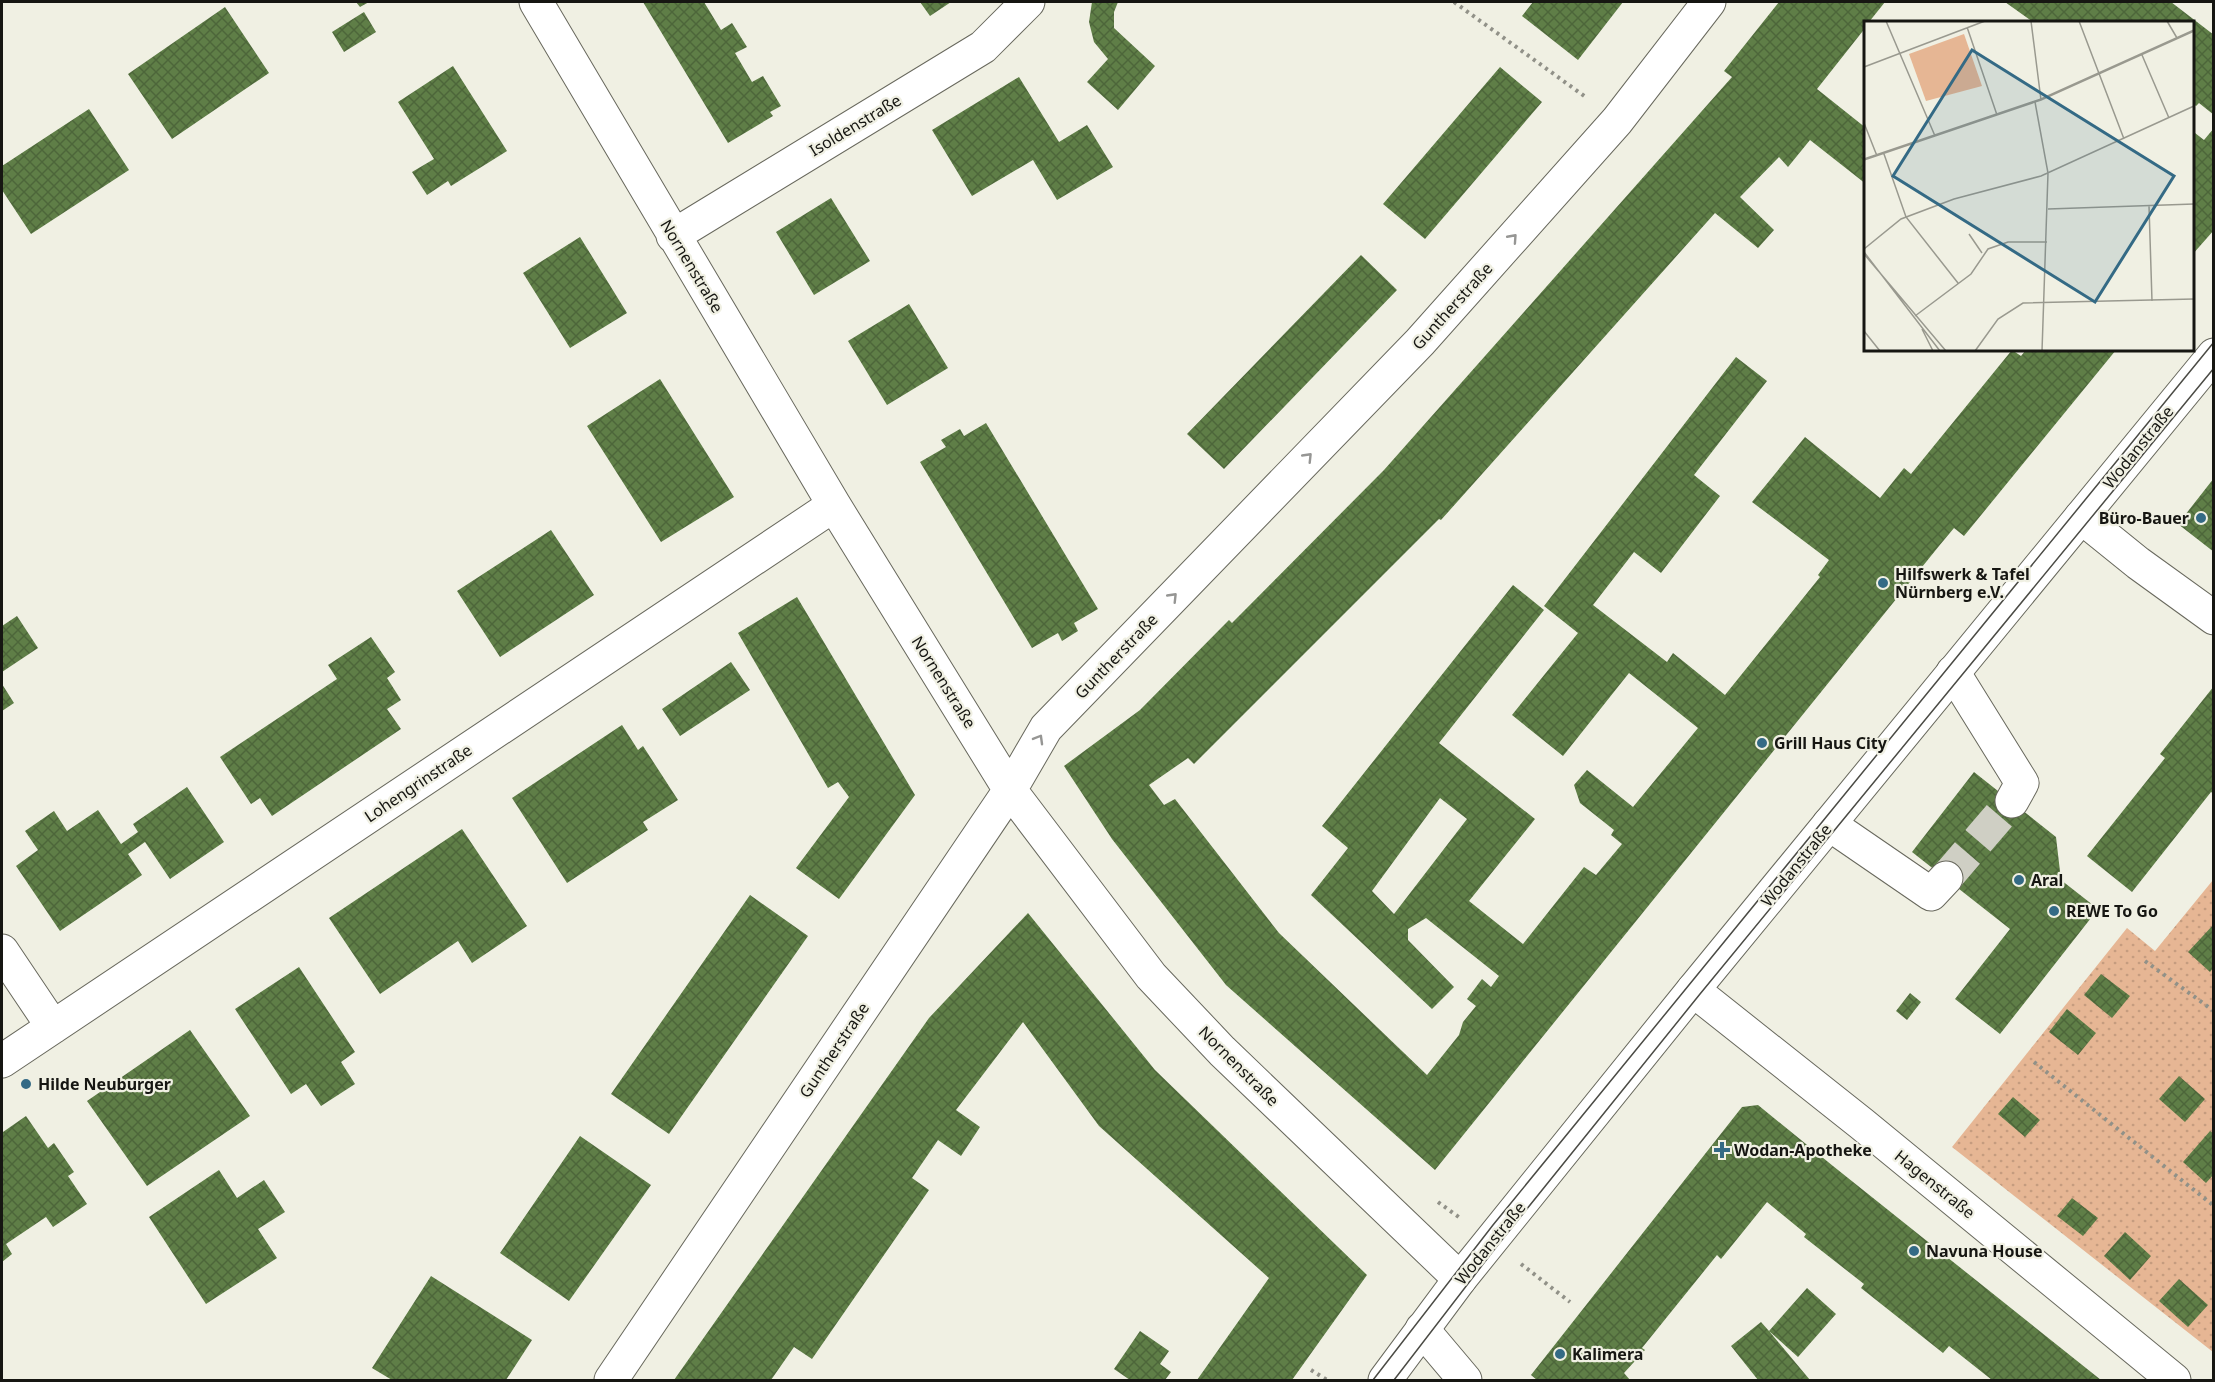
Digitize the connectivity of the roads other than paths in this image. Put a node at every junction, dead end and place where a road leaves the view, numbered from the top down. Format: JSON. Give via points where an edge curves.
{"nodes":[{"id":1,"x":536,"y":2,"type":"edge"},
{"id":2,"x":1028,"y":2,"type":"edge"},
{"id":3,"x":1709,"y":2,"type":"edge"},
{"id":4,"x":673,"y":236,"type":"junction"},
{"id":5,"x":2214,"y":355,"type":"edge"},
{"id":6,"x":834,"y":505,"type":"junction"},
{"id":7,"x":2081,"y":517,"type":"junction"},
{"id":8,"x":2214,"y":618,"type":"edge"},
{"id":9,"x":1953,"y":672,"type":"junction"},
{"id":10,"x":1010,"y":790,"type":"junction"},
{"id":11,"x":2012,"y":801,"type":"tunnel mouth"},
{"id":12,"x":1829,"y":824,"type":"junction"},
{"id":13,"x":1946,"y":878,"type":"tunnel mouth"},
{"id":14,"x":2,"y":951,"type":"edge"},
{"id":15,"x":1693,"y":990,"type":"junction"},
{"id":16,"x":53,"y":1027,"type":"junction"},
{"id":17,"x":2,"y":1061,"type":"edge"},
{"id":18,"x":1460,"y":1279,"type":"junction"},
{"id":19,"x":1422,"y":1329,"type":"junction"},
{"id":20,"x":611,"y":1380,"type":"edge"},
{"id":21,"x":1385,"y":1380,"type":"edge"},
{"id":22,"x":1465,"y":1380,"type":"edge"},
{"id":23,"x":2174,"y":1380,"type":"edge"}],
"edges":[{"from":1,"to":4,"type":"street","name":"Nornenstraße"},
{"from":2,"to":4,"type":"street","name":"Isoldenstraße","via":[[983,46]]},
{"from":10,"to":3,"type":"street","name":"Guntherstraße","one_way":true,"via":[[1046,728],[1420,342],[1617,121]]},
{"from":4,"to":6,"type":"street","name":"Nornenstraße"},
{"from":5,"to":7,"type":"street","name":"Wodanstraße"},
{"from":6,"to":10,"type":"street","name":"Nornenstraße"},
{"from":6,"to":16,"type":"street","name":"Lohengrinstraße"},
{"from":7,"to":8,"type":"street"},
{"from":7,"to":9,"type":"street","name":"Wodanstraße"},
{"from":9,"to":11,"type":"street","via":[[2022,783]]},
{"from":9,"to":12,"type":"street","name":"Wodanstraße"},
{"from":10,"to":18,"type":"street","name":"Nornenstraße","via":[[1151,976],[1222,1051]]},
{"from":10,"to":20,"type":"street","name":"Guntherstraße"},
{"from":12,"to":13,"type":"street","via":[[1931,894]]},
{"from":12,"to":15,"type":"street","name":"Wodanstraße"},
{"from":14,"to":16,"type":"street"},
{"from":15,"to":18,"type":"street","name":"Wodanstraße"},
{"from":15,"to":23,"type":"street","name":"Hagenstraße"},
{"from":16,"to":17,"type":"street","name":"Lohengrinstraße"},
{"from":18,"to":19,"type":"street","name":"Wodanstraße"},
{"from":19,"to":21,"type":"street","name":"Wodanstraße"},
{"from":19,"to":22,"type":"street"}]}
